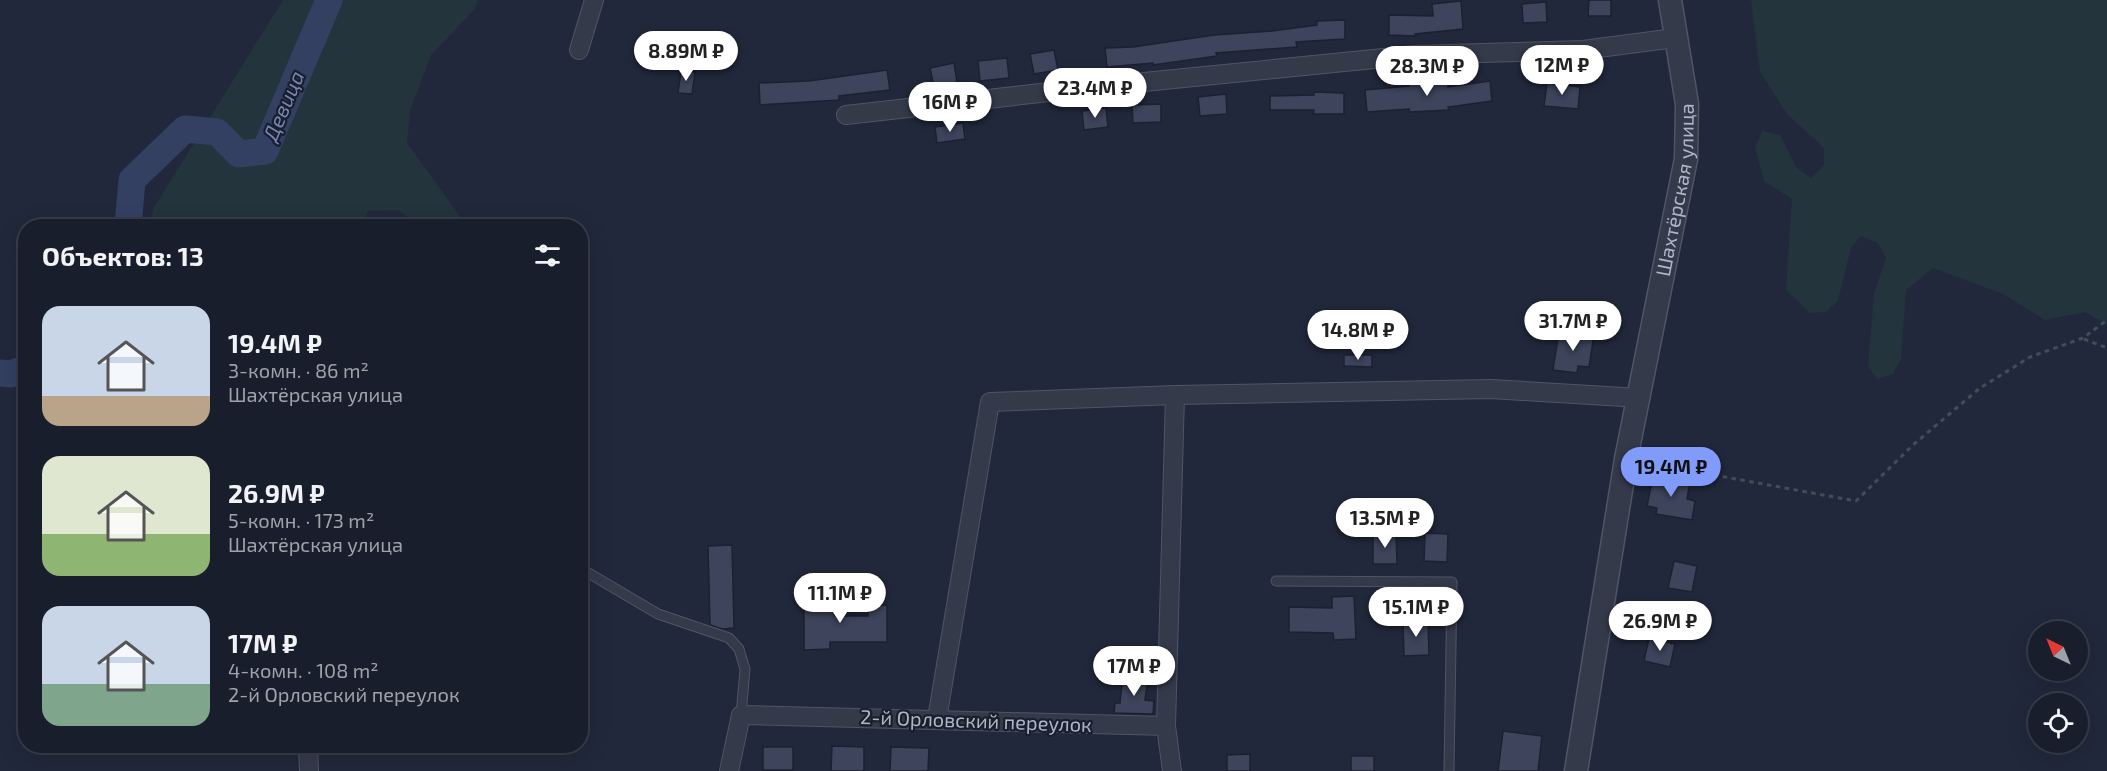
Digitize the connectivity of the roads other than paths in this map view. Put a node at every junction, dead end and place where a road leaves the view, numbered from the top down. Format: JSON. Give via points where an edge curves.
{"nodes":[{"id":1,"x":594,"y":0,"type":"edge"},
{"id":2,"x":1670,"y":0,"type":"edge"},
{"id":3,"x":1675,"y":38,"type":"junction"},
{"id":4,"x":579,"y":50,"type":"dead end"},
{"id":5,"x":846,"y":115,"type":"dead end"},
{"id":6,"x":1175,"y":395,"type":"junction"},
{"id":7,"x":1640,"y":398,"type":"junction"},
{"id":8,"x":588,"y":573,"type":"edge"},
{"id":9,"x":1276,"y":581,"type":"dead end"},
{"id":10,"x":741,"y":715,"type":"junction"},
{"id":11,"x":938,"y":719,"type":"junction"},
{"id":12,"x":1166,"y":726,"type":"junction"},
{"id":13,"x":308,"y":753,"type":"edge"},
{"id":14,"x":309,"y":771,"type":"edge"},
{"id":15,"x":729,"y":771,"type":"edge"},
{"id":16,"x":1172,"y":771,"type":"edge"},
{"id":17,"x":1449,"y":771,"type":"edge"},
{"id":18,"x":1576,"y":771,"type":"edge"}],
"edges":[{"from":1,"to":4,"type":"street"},
{"from":2,"to":3,"type":"street","name":"Шахтёрская улица"},
{"from":3,"to":5,"type":"street","via":[[1583,50],[1402,57]]},
{"from":3,"to":7,"type":"street","name":"Шахтёрская улица","via":[[1687,105],[1686,159]]},
{"from":6,"to":7,"type":"street","via":[[1491,390]]},
{"from":6,"to":11,"type":"street","via":[[990,402]]},
{"from":6,"to":12,"type":"street"},
{"from":7,"to":18,"type":"street","name":"Шахтёрская улица","via":[[1626,459]]},
{"from":8,"to":10,"type":"lane","via":[[658,614],[729,638],[739,649],[745,669]]},
{"from":9,"to":17,"type":"lane","via":[[1452,582]]},
{"from":10,"to":11,"type":"street","name":"2-й Орловский переулок"},
{"from":10,"to":15,"type":"street"},
{"from":11,"to":12,"type":"street","name":"2-й Орловский переулок"},
{"from":12,"to":16,"type":"street"},
{"from":13,"to":14,"type":"street"}]}
